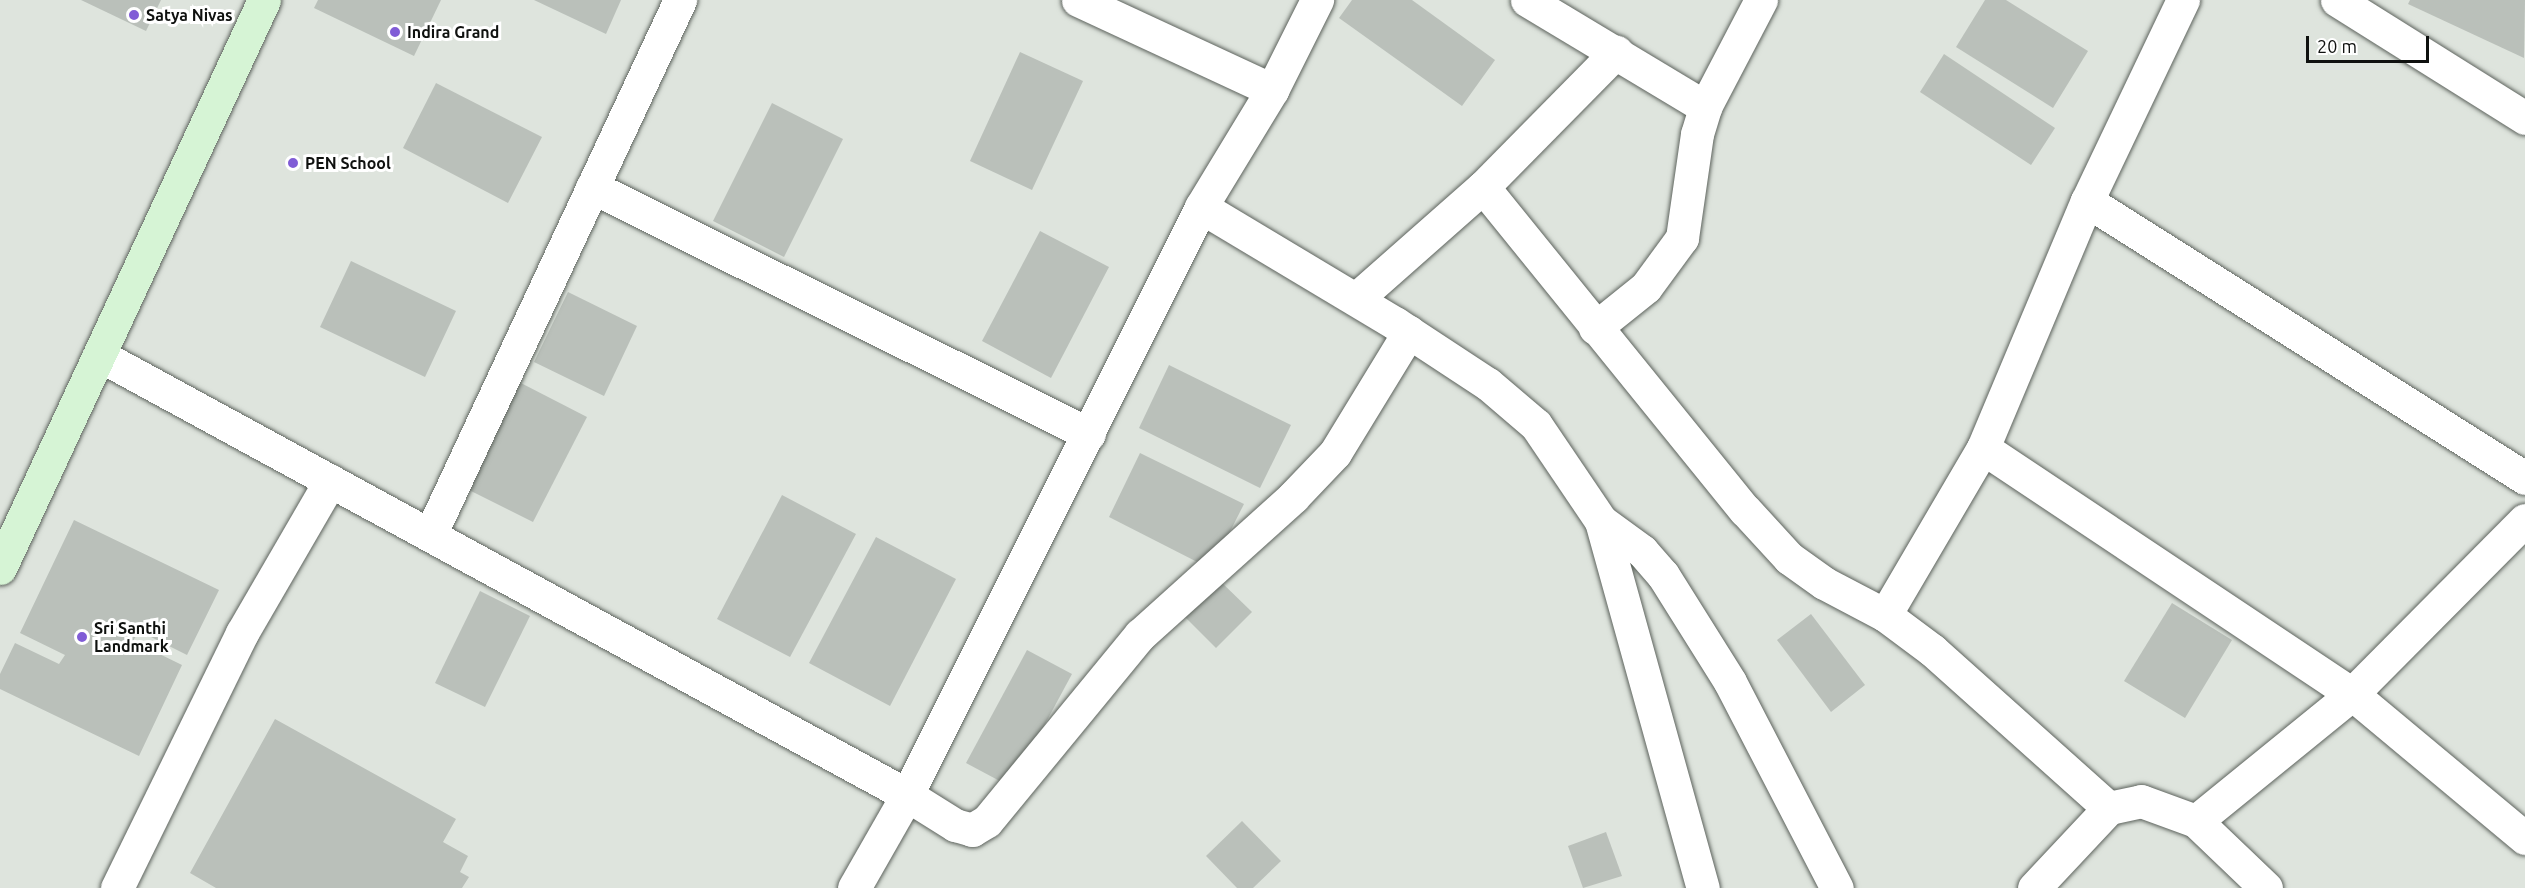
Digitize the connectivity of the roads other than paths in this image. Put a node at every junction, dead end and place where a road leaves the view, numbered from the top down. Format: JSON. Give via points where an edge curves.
{"nodes":[{"id":1,"x":264,"y":0,"type":"edge"},
{"id":2,"x":680,"y":0,"type":"edge"},
{"id":3,"x":1078,"y":0,"type":"edge"},
{"id":4,"x":1317,"y":0,"type":"edge"},
{"id":5,"x":1527,"y":0,"type":"edge"},
{"id":6,"x":1761,"y":0,"type":"edge"},
{"id":7,"x":2183,"y":0,"type":"edge"},
{"id":8,"x":2337,"y":0,"type":"edge"},
{"id":9,"x":1616,"y":52,"type":"junction"},
{"id":10,"x":1272,"y":90,"type":"junction"},
{"id":11,"x":1706,"y":107,"type":"junction"},
{"id":12,"x":2525,"y":118,"type":"edge"},
{"id":13,"x":592,"y":187,"type":"junction"},
{"id":14,"x":1483,"y":187,"type":"junction"},
{"id":15,"x":2087,"y":201,"type":"junction"},
{"id":16,"x":1201,"y":207,"type":"junction"},
{"id":17,"x":1356,"y":299,"type":"junction"},
{"id":18,"x":1595,"y":328,"type":"junction"},
{"id":19,"x":1409,"y":332,"type":"junction"},
{"id":20,"x":99,"y":355,"type":"junction"},
{"id":21,"x":1089,"y":434,"type":"junction"},
{"id":22,"x":1983,"y":448,"type":"junction"},
{"id":23,"x":2525,"y":478,"type":"edge"},
{"id":24,"x":330,"y":481,"type":"junction"},
{"id":25,"x":2525,"y":520,"type":"edge"},
{"id":26,"x":1601,"y":521,"type":"junction"},
{"id":27,"x":430,"y":535,"type":"junction"},
{"id":28,"x":0,"y":568,"type":"edge"},
{"id":29,"x":1885,"y":615,"type":"junction"},
{"id":30,"x":2352,"y":694,"type":"junction"},
{"id":31,"x":907,"y":795,"type":"junction"},
{"id":32,"x":2109,"y":808,"type":"junction"},
{"id":33,"x":2196,"y":821,"type":"junction"},
{"id":34,"x":2525,"y":838,"type":"edge"},
{"id":35,"x":117,"y":888,"type":"edge"},
{"id":36,"x":855,"y":888,"type":"edge"},
{"id":37,"x":1703,"y":888,"type":"edge"},
{"id":38,"x":1837,"y":888,"type":"edge"},
{"id":39,"x":2034,"y":888,"type":"edge"},
{"id":40,"x":2266,"y":888,"type":"edge"}],
"edges":[{"from":1,"to":20,"type":"main road"},
{"from":2,"to":13,"type":"street"},
{"from":3,"to":10,"type":"street"},
{"from":4,"to":10,"type":"street"},
{"from":5,"to":9,"type":"street"},
{"from":6,"to":11,"type":"street"},
{"from":7,"to":15,"type":"street"},
{"from":8,"to":12,"type":"street"},
{"from":9,"to":11,"type":"street"},
{"from":9,"to":14,"type":"street"},
{"from":10,"to":16,"type":"street"},
{"from":11,"to":18,"type":"street","via":[[1697,134],[1682,238],[1646,287]]},
{"from":13,"to":21,"type":"street"},
{"from":13,"to":27,"type":"street"},
{"from":14,"to":17,"type":"street"},
{"from":14,"to":18,"type":"street"},
{"from":15,"to":22,"type":"street"},
{"from":15,"to":23,"type":"street"},
{"from":16,"to":17,"type":"street"},
{"from":16,"to":21,"type":"street"},
{"from":17,"to":19,"type":"street"},
{"from":18,"to":29,"type":"street","via":[[1789,558],[1824,583]]},
{"from":19,"to":26,"type":"street","via":[[1488,384],[1536,425]]},
{"from":19,"to":31,"type":"street","via":[[1335,453],[1293,497],[1140,635],[987,821],[972,830],[954,825]]},
{"from":20,"to":24,"type":"street"},
{"from":20,"to":28,"type":"main road"},
{"from":21,"to":31,"type":"street"},
{"from":22,"to":29,"type":"street"},
{"from":22,"to":30,"type":"street"},
{"from":24,"to":27,"type":"street"},
{"from":24,"to":35,"type":"street","via":[[242,633]]},
{"from":25,"to":30,"type":"street"},
{"from":26,"to":37,"type":"street"},
{"from":26,"to":38,"type":"street","via":[[1642,551],[1663,575],[1730,682]]},
{"from":27,"to":31,"type":"street"},
{"from":29,"to":32,"type":"street","via":[[1984,693]]},
{"from":30,"to":33,"type":"street"},
{"from":30,"to":34,"type":"street"},
{"from":31,"to":36,"type":"street"},
{"from":32,"to":33,"type":"street","via":[[2141,801]]},
{"from":32,"to":39,"type":"street"},
{"from":33,"to":40,"type":"street"}]}
